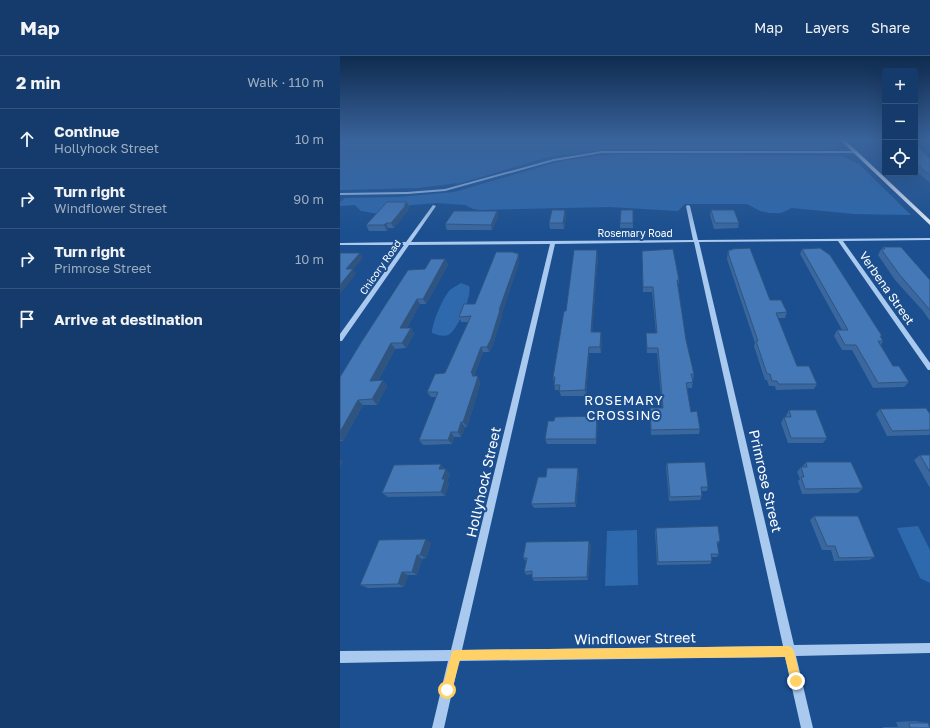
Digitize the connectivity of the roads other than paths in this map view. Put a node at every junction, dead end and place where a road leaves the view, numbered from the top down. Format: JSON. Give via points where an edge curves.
{"nodes":[{"id":1,"x":514,"y":171,"type":"edge"},
{"id":2,"x":875,"y":171,"type":"edge"},
{"id":3,"x":340,"y":194,"type":"edge"},
{"id":4,"x":434,"y":206,"type":"dead end"},
{"id":5,"x":688,"y":206,"type":"dead end"},
{"id":6,"x":930,"y":223,"type":"edge"},
{"id":7,"x":930,"y":239,"type":"edge"},
{"id":8,"x":840,"y":240,"type":"junction"},
{"id":9,"x":696,"y":241,"type":"junction"},
{"id":10,"x":552,"y":242,"type":"junction"},
{"id":11,"x":408,"y":243,"type":"junction"},
{"id":12,"x":340,"y":244,"type":"edge"},
{"id":13,"x":340,"y":339,"type":"edge"},
{"id":14,"x":930,"y":368,"type":"edge"},
{"id":15,"x":930,"y":648,"type":"edge"},
{"id":16,"x":789,"y":651,"type":"junction"},
{"id":17,"x":456,"y":655,"type":"junction"},
{"id":18,"x":340,"y":657,"type":"edge"},
{"id":19,"x":438,"y":728,"type":"edge"},
{"id":20,"x":807,"y":728,"type":"edge"}],
"edges":[{"from":1,"to":3,"type":"street","via":[[446,190]]},
{"from":2,"to":6,"type":"main road"},
{"from":4,"to":11,"type":"street","name":"Chicory Road"},
{"from":5,"to":9,"type":"street","name":"Primrose Street"},
{"from":7,"to":8,"type":"street","name":"Rosemary Road"},
{"from":8,"to":9,"type":"street","name":"Rosemary Road"},
{"from":8,"to":14,"type":"street","name":"Verbena Street"},
{"from":9,"to":10,"type":"street","name":"Rosemary Road"},
{"from":9,"to":16,"type":"street","name":"Primrose Street"},
{"from":10,"to":11,"type":"street","name":"Rosemary Road"},
{"from":10,"to":17,"type":"street","name":"Hollyhock Street"},
{"from":11,"to":12,"type":"street","name":"Rosemary Road"},
{"from":11,"to":13,"type":"street","name":"Chicory Road"},
{"from":15,"to":16,"type":"street","name":"Windflower Street"},
{"from":16,"to":17,"type":"street","name":"Windflower Street"},
{"from":16,"to":20,"type":"street","name":"Primrose Street"},
{"from":17,"to":18,"type":"street","name":"Windflower Street"},
{"from":17,"to":19,"type":"street","name":"Hollyhock Street"}]}
